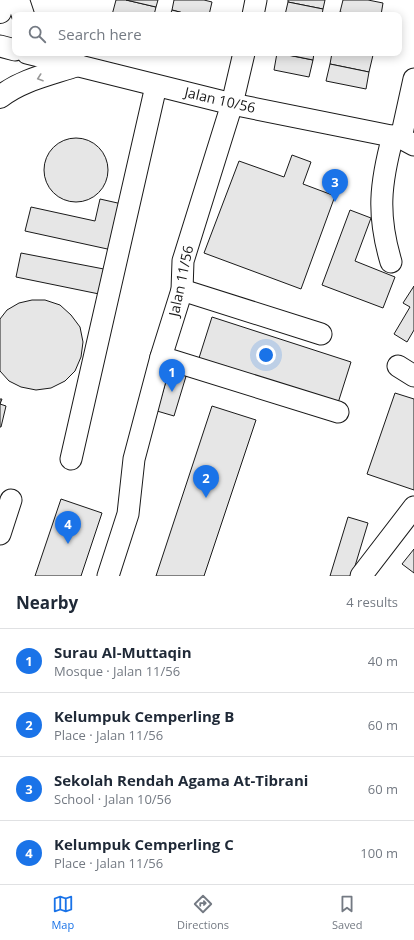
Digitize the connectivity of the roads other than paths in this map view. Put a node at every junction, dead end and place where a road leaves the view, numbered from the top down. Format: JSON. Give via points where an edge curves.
{"nodes":[{"id":1,"x":3,"y":0,"type":"edge"},
{"id":2,"x":18,"y":0,"type":"edge"},
{"id":3,"x":256,"y":0,"type":"edge"},
{"id":4,"x":0,"y":12,"type":"edge"},
{"id":5,"x":22,"y":12,"type":"edge"},
{"id":6,"x":253,"y":12,"type":"edge"},
{"id":7,"x":0,"y":46,"type":"edge"},
{"id":8,"x":12,"y":49,"type":"edge"},
{"id":9,"x":39,"y":56,"type":"edge"},
{"id":10,"x":60,"y":56,"type":"edge"},
{"id":11,"x":243,"y":56,"type":"edge"},
{"id":12,"x":76,"y":65,"type":"junction"},
{"id":13,"x":414,"y":80,"type":"edge"},
{"id":14,"x":156,"y":86,"type":"junction"},
{"id":15,"x":0,"y":97,"type":"edge"},
{"id":16,"x":232,"y":104,"type":"junction"},
{"id":17,"x":403,"y":140,"type":"edge"},
{"id":18,"x":391,"y":262,"type":"dead end"},
{"id":19,"x":182,"y":290,"type":"junction"},
{"id":20,"x":322,"y":334,"type":"dead end"},
{"id":21,"x":161,"y":357,"type":"junction"},
{"id":22,"x":338,"y":412,"type":"dead end"},
{"id":23,"x":71,"y":459,"type":"dead end"},
{"id":24,"x":11,"y":500,"type":"dead end"},
{"id":25,"x":414,"y":506,"type":"edge"},
{"id":26,"x":0,"y":534,"type":"edge"},
{"id":27,"x":108,"y":576,"type":"edge"},
{"id":28,"x":361,"y":576,"type":"edge"}],
"edges":[{"from":1,"to":4,"type":"main road"},
{"from":2,"to":5,"type":"main road"},
{"from":3,"to":6,"type":"street"},
{"from":7,"to":8,"type":"street"},
{"from":9,"to":12,"type":"street","name":"Jalan 10/56"},
{"from":10,"to":12,"type":"main road"},
{"from":11,"to":16,"type":"street","name":"Jalan 11/56"},
{"from":12,"to":14,"type":"street","name":"Jalan 10/56"},
{"from":12,"to":15,"type":"main road","one_way":true,"via":[[32,80]]},
{"from":13,"to":17,"type":"street"},
{"from":14,"to":16,"type":"street","name":"Jalan 10/56"},
{"from":14,"to":23,"type":"street"},
{"from":16,"to":17,"type":"street","name":"Jalan 10/56"},
{"from":16,"to":19,"type":"street","name":"Jalan 11/56","via":[[183,261]]},
{"from":17,"to":18,"type":"street","via":[[388,154],[383,185],[381,206],[386,246]]},
{"from":19,"to":20,"type":"street"},
{"from":19,"to":21,"type":"street","name":"Jalan 11/56"},
{"from":21,"to":22,"type":"street"},
{"from":21,"to":27,"type":"street","name":"Jalan 11/56","via":[[134,459],[128,514]]},
{"from":24,"to":26,"type":"street"},
{"from":25,"to":28,"type":"street"}]}
